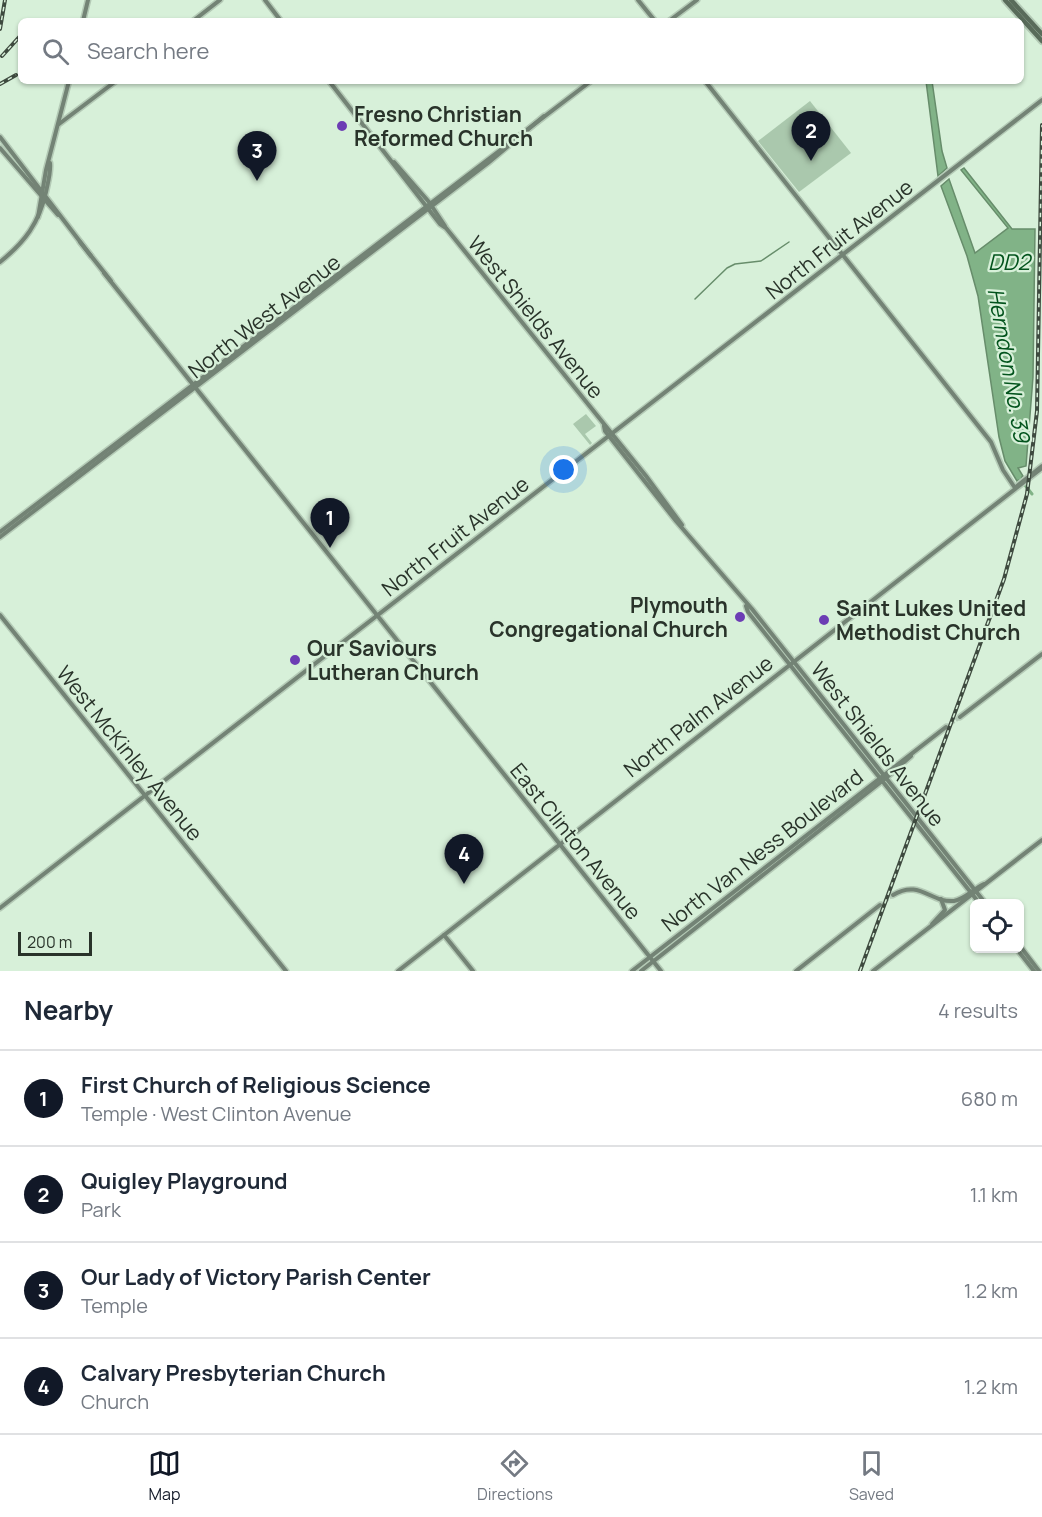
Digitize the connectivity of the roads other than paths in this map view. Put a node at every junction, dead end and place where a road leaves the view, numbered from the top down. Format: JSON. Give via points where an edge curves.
{"nodes":[{"id":1,"x":88,"y":0,"type":"edge"},
{"id":2,"x":220,"y":0,"type":"edge"},
{"id":3,"x":265,"y":0,"type":"edge"},
{"id":4,"x":638,"y":0,"type":"edge"},
{"id":5,"x":697,"y":0,"type":"edge"},
{"id":6,"x":1005,"y":0,"type":"edge"},
{"id":7,"x":1011,"y":0,"type":"edge"},
{"id":8,"x":83,"y":18,"type":"edge"},
{"id":9,"x":197,"y":18,"type":"edge"},
{"id":10,"x":280,"y":18,"type":"edge"},
{"id":11,"x":653,"y":18,"type":"edge"},
{"id":12,"x":673,"y":18,"type":"edge"},
{"id":13,"x":1021,"y":18,"type":"edge"},
{"id":14,"x":1024,"y":21,"type":"edge"},
{"id":15,"x":1042,"y":34,"type":"edge"},
{"id":16,"x":1042,"y":41,"type":"edge"},
{"id":17,"x":68,"y":84,"type":"edge"},
{"id":18,"x":112,"y":84,"type":"edge"},
{"id":19,"x":331,"y":84,"type":"edge"},
{"id":20,"x":587,"y":84,"type":"edge"},
{"id":21,"x":707,"y":84,"type":"edge"},
{"id":22,"x":1042,"y":100,"type":"edge"},
{"id":23,"x":62,"y":108,"type":"junction"},
{"id":24,"x":71,"y":116,"type":"junction"},
{"id":25,"x":58,"y":124,"type":"junction"},
{"id":26,"x":0,"y":137,"type":"edge"},
{"id":27,"x":0,"y":148,"type":"edge"},
{"id":28,"x":50,"y":161,"type":"junction"},
{"id":29,"x":46,"y":170,"type":"junction"},
{"id":30,"x":33,"y":179,"type":"junction"},
{"id":31,"x":43,"y":195,"type":"junction"},
{"id":32,"x":428,"y":206,"type":"junction"},
{"id":33,"x":843,"y":255,"type":"junction"},
{"id":34,"x":0,"y":262,"type":"edge"},
{"id":35,"x":193,"y":386,"type":"junction"},
{"id":36,"x":610,"y":434,"type":"junction"},
{"id":37,"x":631,"y":464,"type":"junction"},
{"id":38,"x":1042,"y":467,"type":"edge"},
{"id":39,"x":646,"y":476,"type":"junction"},
{"id":40,"x":1018,"y":486,"type":"junction"},
{"id":41,"x":683,"y":526,"type":"junction"},
{"id":42,"x":0,"y":532,"type":"edge"},
{"id":43,"x":0,"y":537,"type":"edge"},
{"id":44,"x":0,"y":615,"type":"edge"},
{"id":45,"x":376,"y":615,"type":"junction"},
{"id":46,"x":1042,"y":654,"type":"edge"},
{"id":47,"x":791,"y":662,"type":"junction"},
{"id":48,"x":960,"y":717,"type":"tunnel mouth"},
{"id":49,"x":946,"y":728,"type":"tunnel mouth"},
{"id":50,"x":883,"y":778,"type":"junction"},
{"id":51,"x":145,"y":795,"type":"junction"},
{"id":52,"x":1042,"y":840,"type":"edge"},
{"id":53,"x":558,"y":844,"type":"junction"},
{"id":54,"x":974,"y":892,"type":"junction"},
{"id":55,"x":893,"y":895,"type":"tunnel mouth"},
{"id":56,"x":940,"y":899,"type":"junction"},
{"id":57,"x":978,"y":899,"type":"edge"},
{"id":58,"x":982,"y":899,"type":"edge"},
{"id":59,"x":880,"y":905,"type":"tunnel mouth"},
{"id":60,"x":0,"y":908,"type":"edge"},
{"id":61,"x":932,"y":924,"type":"junction"},
{"id":62,"x":444,"y":935,"type":"junction"},
{"id":63,"x":1022,"y":953,"type":"edge"},
{"id":64,"x":1023,"y":953,"type":"edge"},
{"id":65,"x":652,"y":959,"type":"junction"},
{"id":66,"x":286,"y":971,"type":"edge"},
{"id":67,"x":398,"y":971,"type":"edge"},
{"id":68,"x":473,"y":971,"type":"edge"},
{"id":69,"x":632,"y":971,"type":"edge"},
{"id":70,"x":640,"y":971,"type":"edge"},
{"id":71,"x":661,"y":971,"type":"edge"},
{"id":72,"x":796,"y":971,"type":"edge"},
{"id":73,"x":873,"y":971,"type":"edge"},
{"id":74,"x":1034,"y":971,"type":"edge"},
{"id":75,"x":1039,"y":971,"type":"edge"}],
"edges":[{"from":1,"to":8,"type":"main road"},
{"from":2,"to":9,"type":"main road"},
{"from":3,"to":10,"type":"main road"},
{"from":4,"to":11,"type":"main road"},
{"from":5,"to":12,"type":"main road"},
{"from":6,"to":13,"type":"main road"},
{"from":7,"to":15,"type":"main road"},
{"from":14,"to":16,"type":"main road"},
{"from":17,"to":23,"type":"main road"},
{"from":18,"to":24,"type":"main road"},
{"from":19,"to":32,"type":"main road","name":"West Shields Avenue"},
{"from":20,"to":32,"type":"main road","name":"North West Avenue"},
{"from":21,"to":33,"type":"main road"},
{"from":22,"to":33,"type":"main road","name":"North Fruit Avenue"},
{"from":23,"to":24,"type":"main road"},
{"from":23,"to":25,"type":"main road"},
{"from":24,"to":25,"type":"main road"},
{"from":25,"to":28,"type":"main road"},
{"from":26,"to":30,"type":"main road"},
{"from":27,"to":31,"type":"main road"},
{"from":28,"to":29,"type":"main road"},
{"from":28,"to":31,"type":"main road"},
{"from":29,"to":30,"type":"main road","via":[[41,179]]},
{"from":29,"to":31,"type":"main road"},
{"from":30,"to":31,"type":"main road"},
{"from":31,"to":34,"type":"main road","via":[[38,217],[23,243]]},
{"from":31,"to":35,"type":"main road","name":"East Clinton Avenue"},
{"from":32,"to":35,"type":"main road","name":"North West Avenue"},
{"from":32,"to":36,"type":"main road","name":"West Shields Avenue"},
{"from":33,"to":36,"type":"main road","name":"North Fruit Avenue"},
{"from":33,"to":40,"type":"main road","via":[[991,442],[1003,470]]},
{"from":35,"to":42,"type":"main road","name":"North West Avenue"},
{"from":35,"to":43,"type":"main road","name":"North West Avenue"},
{"from":35,"to":45,"type":"main road","name":"East Clinton Avenue"},
{"from":36,"to":37,"type":"main road","name":"West Shields Avenue"},
{"from":36,"to":39,"type":"main road","name":"West Shields Avenue"},
{"from":36,"to":45,"type":"main road","name":"North Fruit Avenue"},
{"from":37,"to":39,"type":"main road"},
{"from":37,"to":41,"type":"main road","name":"West Shields Avenue"},
{"from":38,"to":40,"type":"main road","name":"North Palm Avenue"},
{"from":39,"to":41,"type":"main road","name":"West Shields Avenue"},
{"from":40,"to":47,"type":"main road","name":"North Palm Avenue"},
{"from":41,"to":47,"type":"main road","name":"West Shields Avenue"},
{"from":44,"to":51,"type":"main road","name":"West McKinley Avenue"},
{"from":45,"to":51,"type":"main road","name":"North Fruit Avenue"},
{"from":45,"to":53,"type":"main road","name":"East Clinton Avenue"},
{"from":46,"to":48,"type":"main road"},
{"from":47,"to":50,"type":"main road","name":"West Shields Avenue"},
{"from":47,"to":53,"type":"main road","name":"North Palm Avenue"},
{"from":49,"to":50,"type":"main road","name":"North Van Ness Boulevard"},
{"from":50,"to":54,"type":"main road","name":"West Shields Avenue"},
{"from":50,"to":65,"type":"main road","name":"North Van Ness Boulevard"},
{"from":51,"to":60,"type":"main road","name":"North Fruit Avenue"},
{"from":51,"to":66,"type":"main road","name":"West McKinley Avenue"},
{"from":52,"to":54,"type":"main road"},
{"from":53,"to":62,"type":"main road","name":"North Palm Avenue"},
{"from":53,"to":65,"type":"main road","name":"East Clinton Avenue"},
{"from":54,"to":56,"type":"main road","via":[[956,900]]},
{"from":54,"to":57,"type":"main road","name":"West Shields Avenue"},
{"from":54,"to":58,"type":"main road","name":"West Shields Avenue"},
{"from":54,"to":61,"type":"main road"},
{"from":55,"to":56,"type":"main road","via":[[914,889]]},
{"from":56,"to":61,"type":"main road","via":[[945,910]]},
{"from":59,"to":72,"type":"main road"},
{"from":61,"to":73,"type":"main road"},
{"from":62,"to":67,"type":"main road","name":"North Palm Avenue"},
{"from":62,"to":68,"type":"main road"},
{"from":63,"to":74,"type":"main road"},
{"from":64,"to":75,"type":"main road"},
{"from":65,"to":69,"type":"main road","name":"North Van Ness Boulevard"},
{"from":65,"to":70,"type":"main road","name":"North Van Ness Boulevard"},
{"from":65,"to":71,"type":"main road","name":"East Clinton Avenue"}]}
